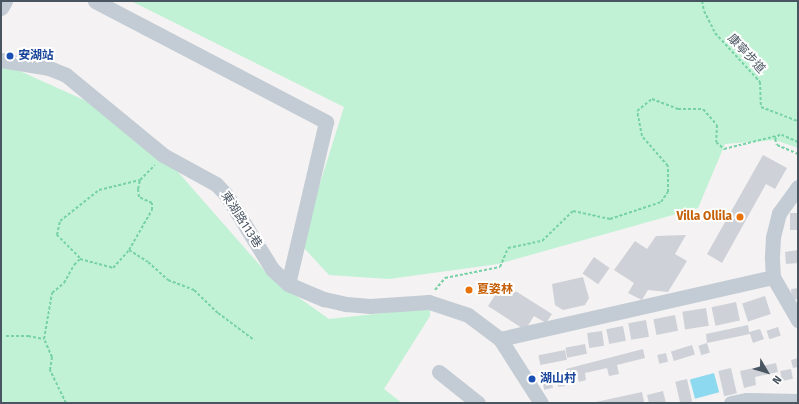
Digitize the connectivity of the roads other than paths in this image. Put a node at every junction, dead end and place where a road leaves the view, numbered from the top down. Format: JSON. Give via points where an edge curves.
{"nodes":[{"id":1,"x":95,"y":1,"type":"edge"},
{"id":2,"x":1,"y":60,"type":"edge"},
{"id":3,"x":798,"y":187,"type":"edge"},
{"id":4,"x":773,"y":277,"type":"junction"},
{"id":5,"x":288,"y":284,"type":"junction"},
{"id":6,"x":798,"y":320,"type":"edge"},
{"id":7,"x":500,"y":339,"type":"junction"},
{"id":8,"x":439,"y":372,"type":"dead end"},
{"id":9,"x":798,"y":401,"type":"edge"},
{"id":10,"x":747,"y":402,"type":"edge"},
{"id":11,"x":478,"y":403,"type":"edge"},
{"id":12,"x":541,"y":403,"type":"edge"},
{"id":13,"x":731,"y":403,"type":"edge"}],
"edges":[{"from":1,"to":5,"type":"street","via":[[326,122]]},
{"from":2,"to":5,"type":"street","name":"東湖路113巷","via":[[48,68],[66,75],[163,155],[216,184],[227,196],[272,269]]},
{"from":3,"to":4,"type":"street","via":[[779,213],[772,237]]},
{"from":4,"to":6,"type":"street"},
{"from":4,"to":7,"type":"street"},
{"from":5,"to":7,"type":"street","name":"東湖路113巷","via":[[324,299],[346,304],[370,306],[429,302],[468,315]]},
{"from":7,"to":12,"type":"street"},
{"from":8,"to":11,"type":"street"},
{"from":9,"to":10,"type":"street"},
{"from":10,"to":13,"type":"street"}]}
